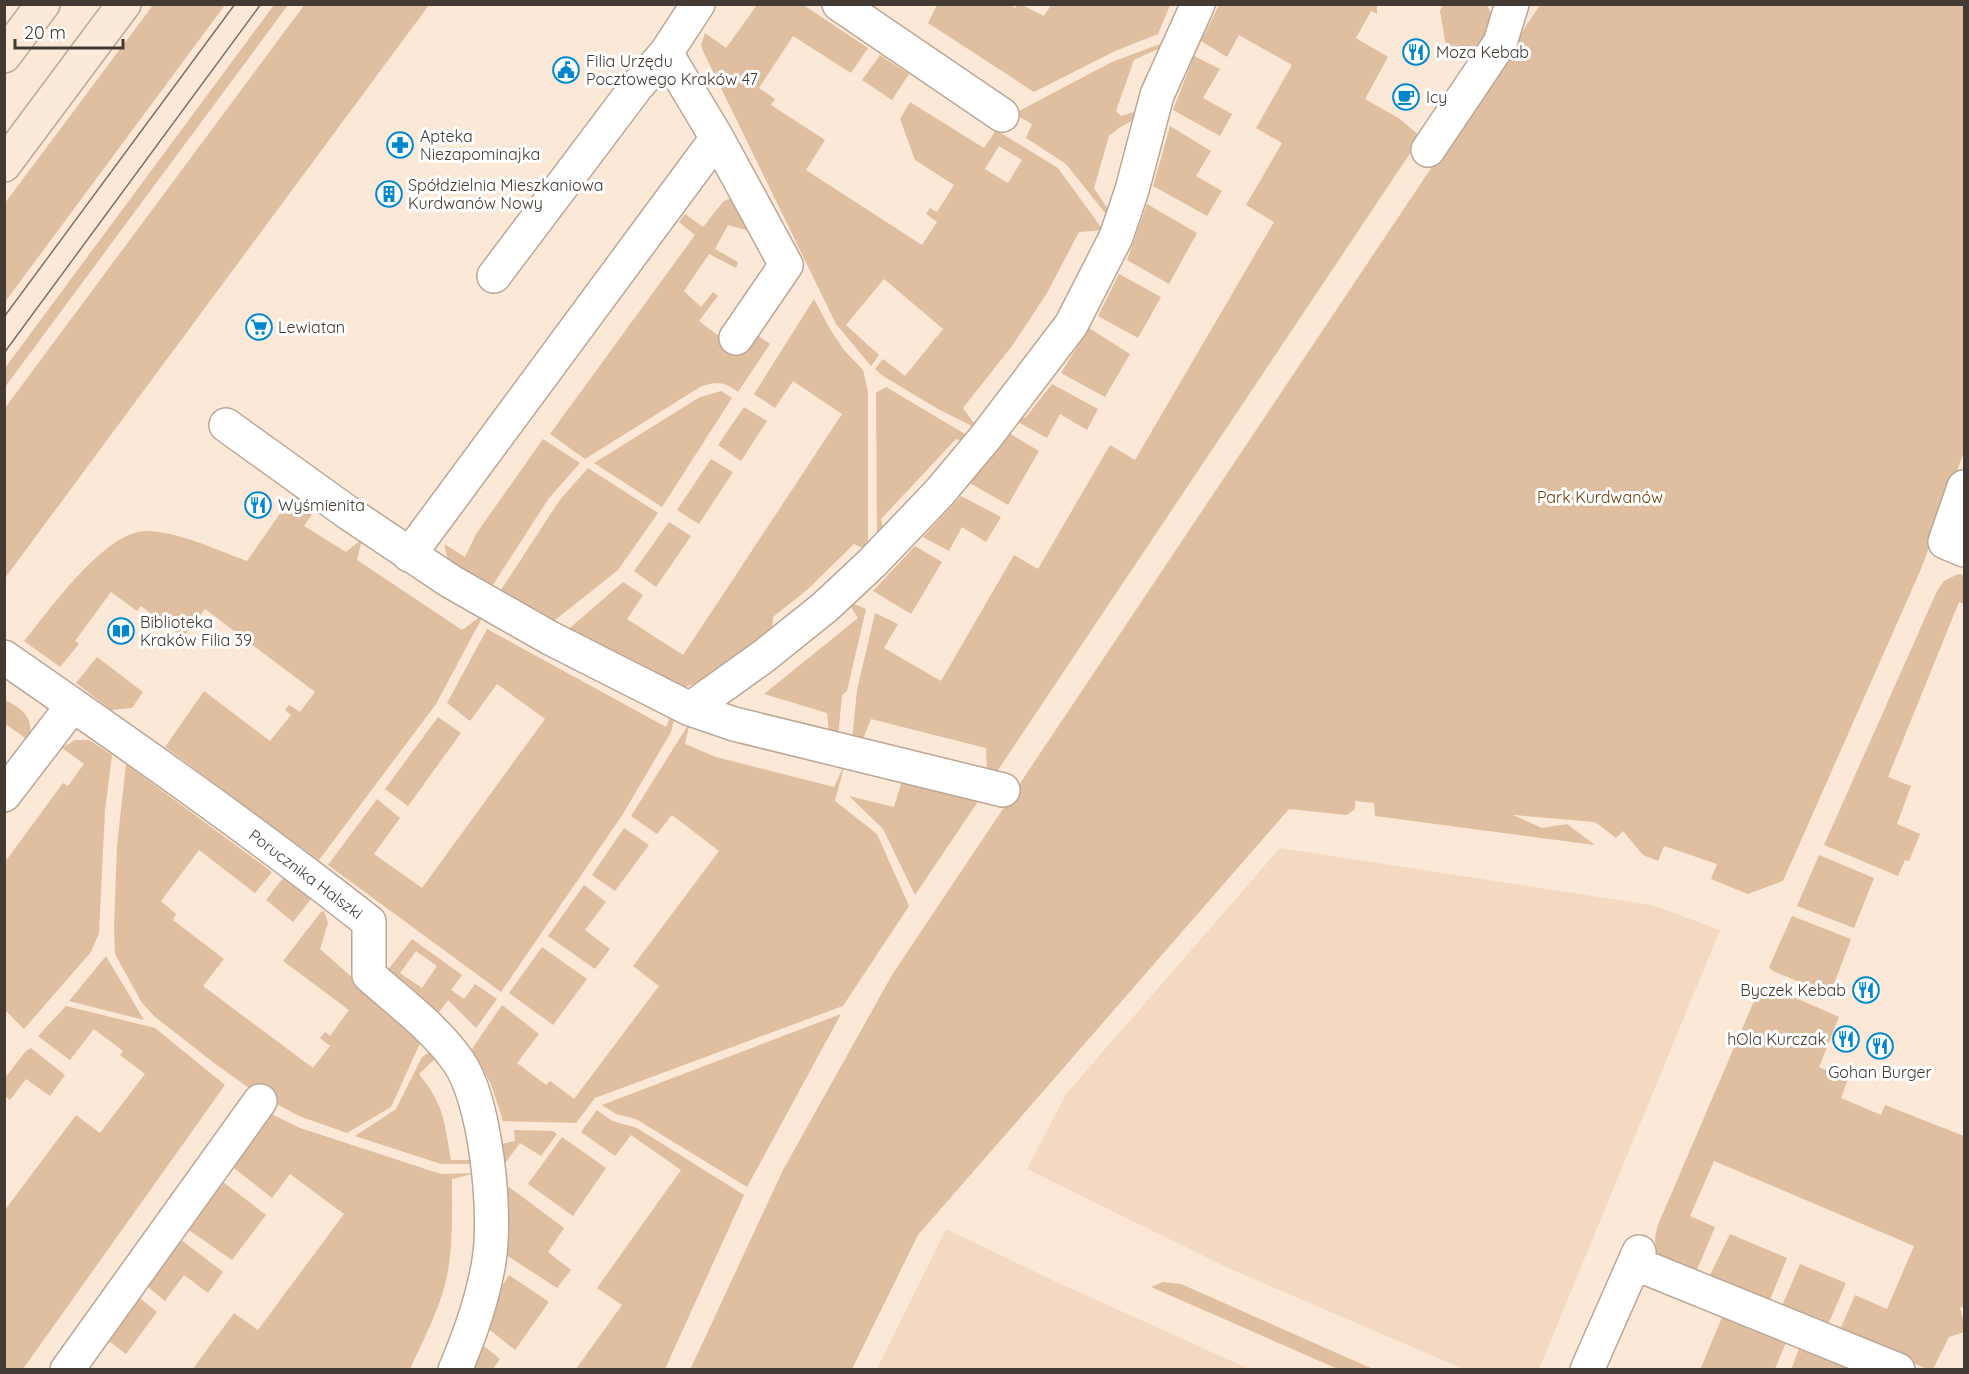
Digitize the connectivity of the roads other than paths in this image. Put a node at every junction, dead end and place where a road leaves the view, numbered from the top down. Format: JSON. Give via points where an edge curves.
{"nodes":[{"id":1,"x":43,"y":4,"type":"edge"},
{"id":2,"x":124,"y":4,"type":"edge"},
{"id":3,"x":698,"y":4,"type":"edge"},
{"id":4,"x":839,"y":4,"type":"edge"},
{"id":5,"x":1198,"y":4,"type":"edge"},
{"id":6,"x":1512,"y":4,"type":"edge"},
{"id":7,"x":666,"y":53,"type":"junction"},
{"id":8,"x":4,"y":56,"type":"edge"},
{"id":9,"x":1002,"y":114,"type":"dead end"},
{"id":10,"x":717,"y":138,"type":"junction"},
{"id":11,"x":1428,"y":150,"type":"dead end"},
{"id":12,"x":4,"y":165,"type":"edge"},
{"id":13,"x":494,"y":276,"type":"dead end"},
{"id":14,"x":736,"y":338,"type":"dead end"},
{"id":15,"x":226,"y":425,"type":"dead end"},
{"id":16,"x":1965,"y":487,"type":"edge"},
{"id":17,"x":1955,"y":546,"type":"edge"},
{"id":18,"x":409,"y":555,"type":"junction"},
{"id":19,"x":4,"y":657,"type":"edge"},
{"id":20,"x":73,"y":705,"type":"junction"},
{"id":21,"x":690,"y":709,"type":"junction"},
{"id":22,"x":1002,"y":790,"type":"dead end"},
{"id":23,"x":4,"y":795,"type":"edge"},
{"id":24,"x":260,"y":1101,"type":"dead end"},
{"id":25,"x":67,"y":1370,"type":"edge"},
{"id":26,"x":454,"y":1370,"type":"edge"},
{"id":27,"x":1587,"y":1370,"type":"edge"},
{"id":28,"x":1898,"y":1370,"type":"edge"}],
"edges":[{"from":1,"to":8,"type":"main road"},
{"from":2,"to":12,"type":"main road"},
{"from":3,"to":7,"type":"street"},
{"from":4,"to":9,"type":"street"},
{"from":5,"to":21,"type":"street","via":[[1157,95],[1116,237],[1071,325],[985,438],[872,563],[773,649]]},
{"from":6,"to":11,"type":"street","via":[[1500,43]]},
{"from":7,"to":10,"type":"street"},
{"from":7,"to":13,"type":"street"},
{"from":10,"to":14,"type":"street","via":[[786,265]]},
{"from":10,"to":18,"type":"street"},
{"from":15,"to":18,"type":"street"},
{"from":16,"to":17,"type":"street"},
{"from":18,"to":21,"type":"street","via":[[550,638]]},
{"from":19,"to":20,"type":"street"},
{"from":20,"to":23,"type":"street"},
{"from":20,"to":26,"type":"street","name":"Porucznika Halszki","via":[[369,922],[369,975],[459,1062],[481,1124],[491,1209],[490,1260],[471,1332]]},
{"from":21,"to":22,"type":"street","via":[[734,724]]},
{"from":24,"to":25,"type":"street"},
{"from":27,"to":28,"type":"street","via":[[1636,1257]]}]}
